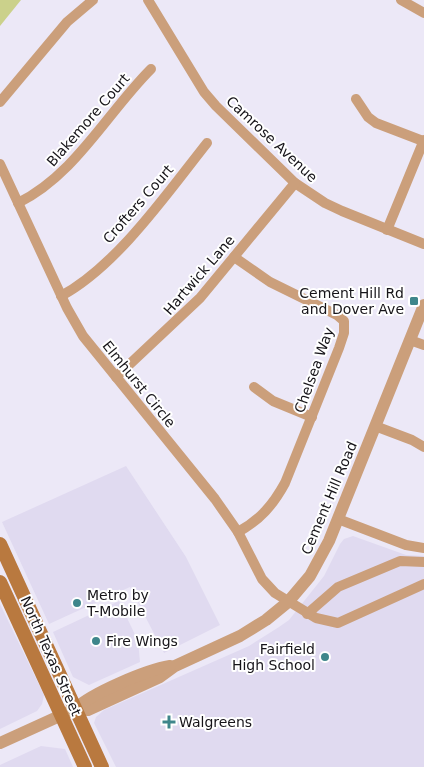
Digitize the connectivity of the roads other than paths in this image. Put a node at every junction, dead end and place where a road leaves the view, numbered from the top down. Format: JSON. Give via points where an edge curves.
{"nodes":[{"id":1,"x":93,"y":0,"type":"edge"},
{"id":2,"x":148,"y":0,"type":"edge"},
{"id":3,"x":401,"y":0,"type":"edge"},
{"id":4,"x":424,"y":13,"type":"edge"},
{"id":5,"x":151,"y":69,"type":"dead end"},
{"id":6,"x":356,"y":99,"type":"dead end"},
{"id":7,"x":0,"y":102,"type":"edge"},
{"id":8,"x":424,"y":140,"type":"edge"},
{"id":9,"x":208,"y":143,"type":"dead end"},
{"id":10,"x":0,"y":164,"type":"edge"},
{"id":11,"x":295,"y":183,"type":"junction"},
{"id":12,"x":18,"y":203,"type":"junction"},
{"id":13,"x":388,"y":230,"type":"junction"},
{"id":14,"x":424,"y":244,"type":"edge"},
{"id":15,"x":234,"y":257,"type":"junction"},
{"id":16,"x":61,"y":296,"type":"junction"},
{"id":17,"x":424,"y":305,"type":"edge"},
{"id":18,"x":410,"y":340,"type":"junction"},
{"id":19,"x":424,"y":345,"type":"edge"},
{"id":20,"x":116,"y":377,"type":"junction"},
{"id":21,"x":254,"y":387,"type":"dead end"},
{"id":22,"x":312,"y":417,"type":"junction"},
{"id":23,"x":375,"y":426,"type":"junction"},
{"id":24,"x":424,"y":447,"type":"edge"},
{"id":25,"x":338,"y":519,"type":"junction"},
{"id":26,"x":238,"y":532,"type":"junction"},
{"id":27,"x":0,"y":544,"type":"edge"},
{"id":28,"x":424,"y":548,"type":"edge"},
{"id":29,"x":424,"y":562,"type":"edge"},
{"id":30,"x":0,"y":582,"type":"edge"},
{"id":31,"x":424,"y":584,"type":"edge"},
{"id":32,"x":288,"y":602,"type":"junction"},
{"id":33,"x":312,"y":616,"type":"junction"},
{"id":34,"x":75,"y":709,"type":"junction"},
{"id":35,"x":62,"y":715,"type":"junction"},
{"id":36,"x":0,"y":743,"type":"edge"},
{"id":37,"x":85,"y":767,"type":"edge"},
{"id":38,"x":102,"y":767,"type":"edge"}],
"edges":[{"from":1,"to":7,"type":"street","via":[[67,22]]},
{"from":2,"to":11,"type":"street","name":"Camrose Avenue","via":[[204,92]]},
{"from":3,"to":4,"type":"street"},
{"from":5,"to":12,"type":"street","name":"Blakemore Court","via":[[68,166],[52,182]]},
{"from":6,"to":8,"type":"street","via":[[376,123]]},
{"from":8,"to":13,"type":"street"},
{"from":9,"to":16,"type":"street","name":"Crofters Court","via":[[128,240],[84,281]]},
{"from":10,"to":12,"type":"street","name":"Elmhurst Circle"},
{"from":11,"to":13,"type":"street","name":"Camrose Avenue","via":[[325,203]]},
{"from":11,"to":15,"type":"street","name":"Hartwick Lane"},
{"from":12,"to":16,"type":"street","name":"Elmhurst Circle"},
{"from":13,"to":14,"type":"street","name":"Camrose Avenue"},
{"from":15,"to":20,"type":"street","name":"Hartwick Lane","via":[[184,315]]},
{"from":15,"to":22,"type":"street","name":"Chelsea Way","via":[[257,275],[344,321],[339,348]]},
{"from":16,"to":20,"type":"street","name":"Elmhurst Circle","via":[[82,336]]},
{"from":17,"to":18,"type":"street","name":"Cement Hill Road"},
{"from":18,"to":19,"type":"street"},
{"from":18,"to":23,"type":"street","name":"Cement Hill Road"},
{"from":20,"to":26,"type":"street","name":"Elmhurst Circle"},
{"from":21,"to":22,"type":"street","via":[[273,401]]},
{"from":22,"to":26,"type":"street","name":"Chelsea Way","via":[[278,496],[259,518]]},
{"from":23,"to":24,"type":"street"},
{"from":23,"to":25,"type":"street","name":"Cement Hill Road"},
{"from":25,"to":28,"type":"street","via":[[406,545]]},
{"from":25,"to":32,"type":"street","name":"Cement Hill Road","via":[[310,576]]},
{"from":26,"to":32,"type":"street","name":"Elmhurst Circle","via":[[262,579],[274,593]]},
{"from":27,"to":34,"type":"main road","name":"North Texas Street"},
{"from":29,"to":33,"type":"street","via":[[400,561],[338,588]]},
{"from":30,"to":35,"type":"main road","name":"North Texas Street"},
{"from":31,"to":33,"type":"street","name":"Elmhurst Circle","via":[[338,624]]},
{"from":32,"to":33,"type":"street","name":"Elmhurst Circle"},
{"from":32,"to":34,"type":"street","name":"Cement Hill Road","via":[[246,632],[174,666],[160,677],[88,710]]},
{"from":34,"to":35,"type":"street","name":"Cement Hill Road"},
{"from":34,"to":38,"type":"main road","name":"North Texas Street"},
{"from":35,"to":36,"type":"street","name":"Cement Hill Road"},
{"from":35,"to":37,"type":"main road","name":"North Texas Street"}]}
